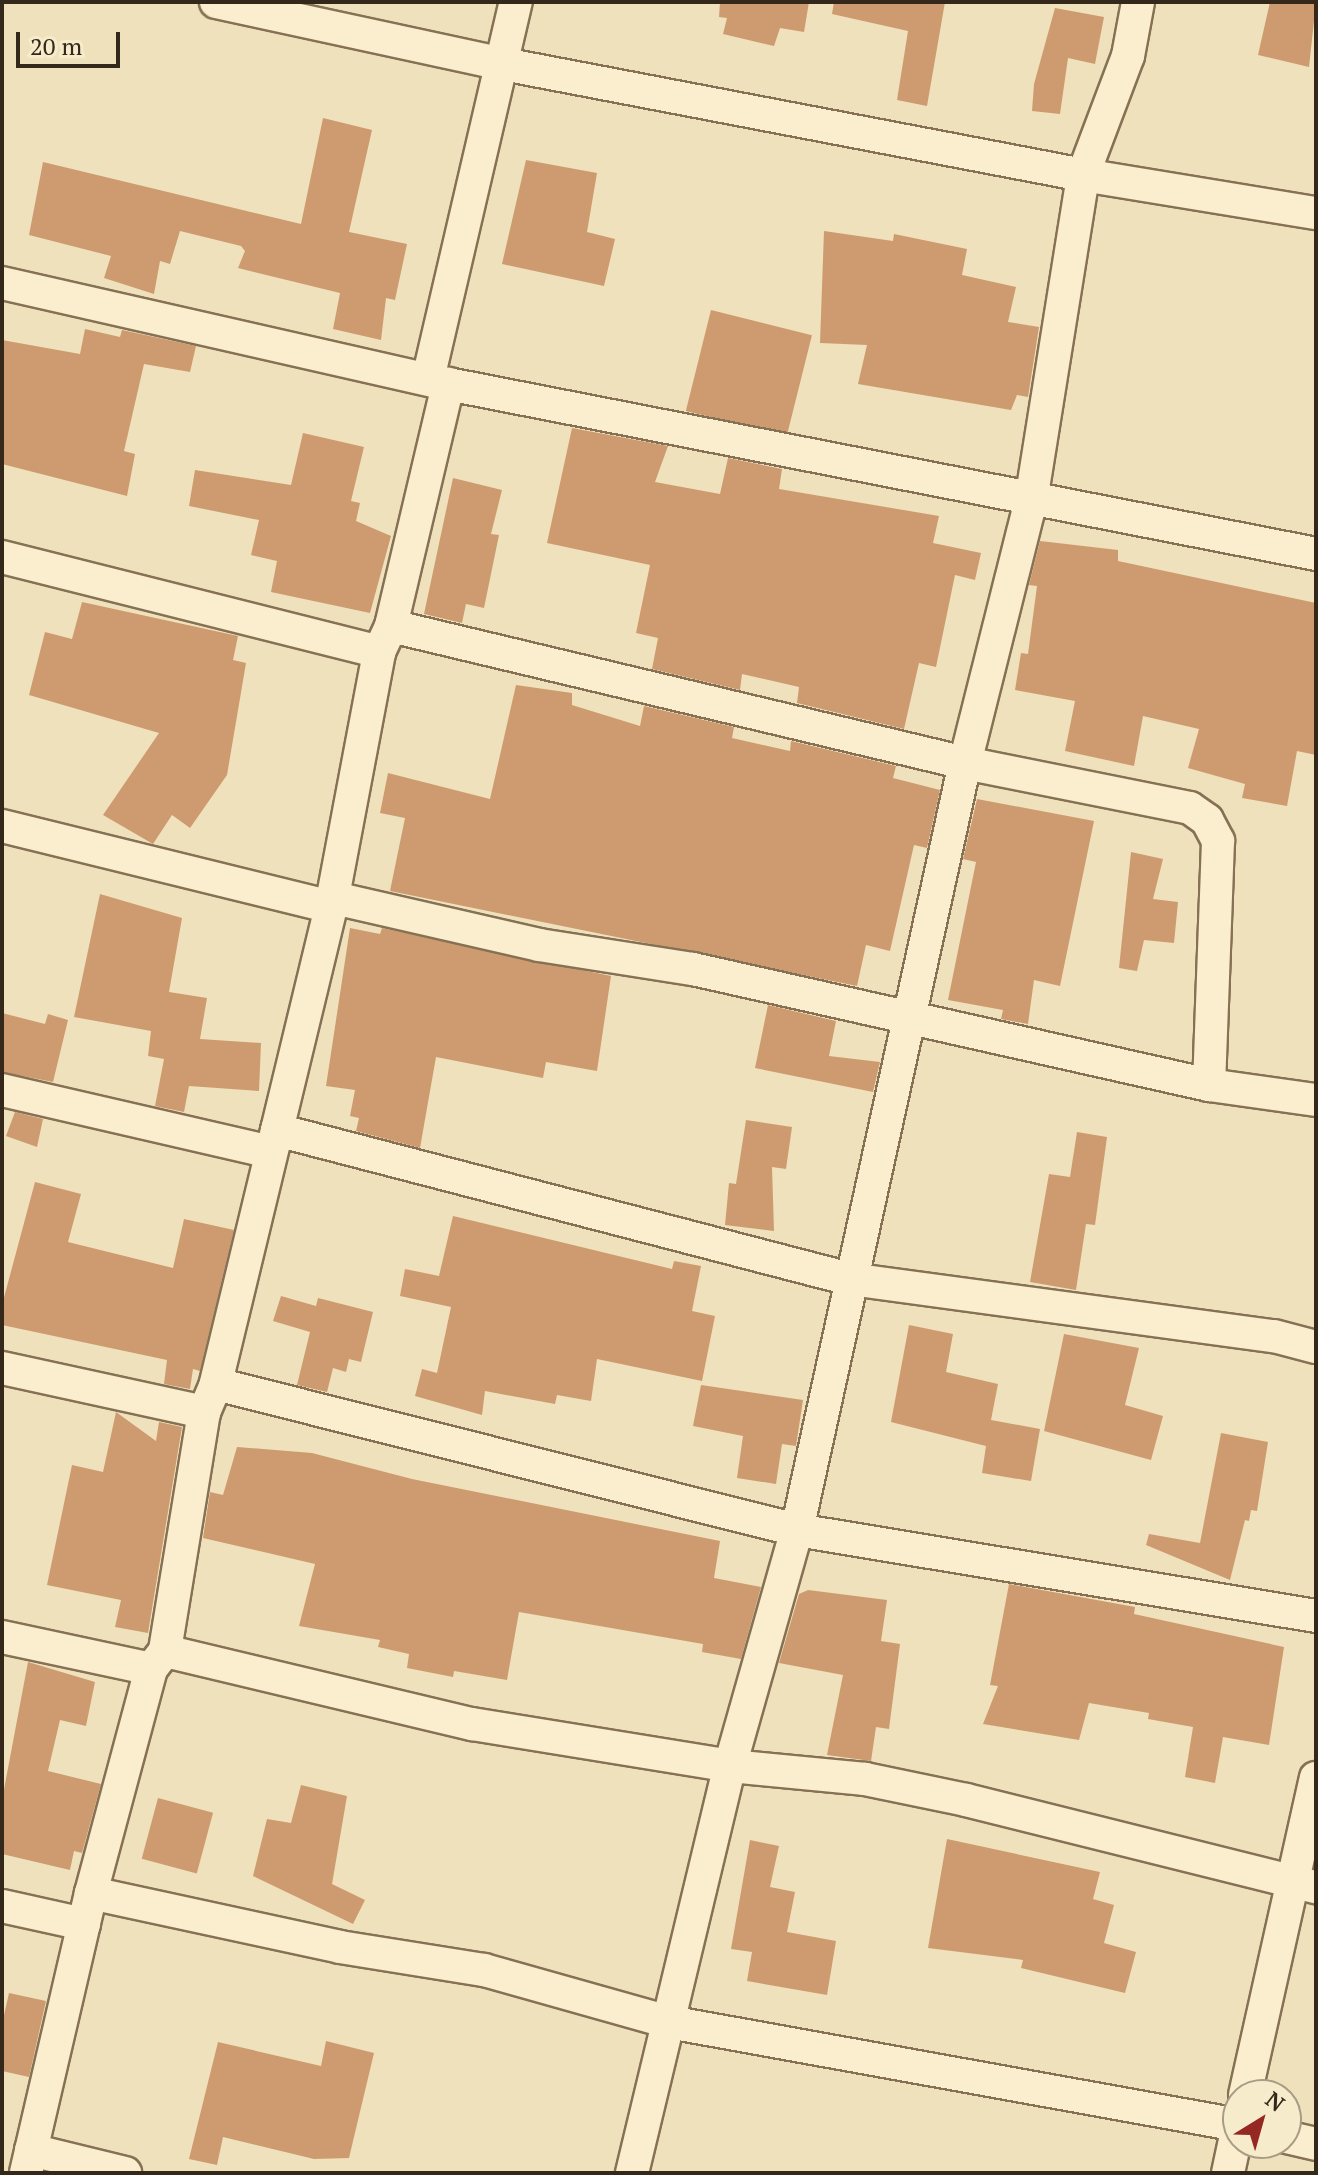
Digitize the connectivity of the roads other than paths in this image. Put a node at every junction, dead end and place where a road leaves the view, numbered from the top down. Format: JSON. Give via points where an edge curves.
{"nodes":[{"id":1,"x":216,"y":2,"type":"edge"},
{"id":2,"x":516,"y":2,"type":"edge"},
{"id":3,"x":1138,"y":2,"type":"edge"},
{"id":4,"x":503,"y":64,"type":"junction"},
{"id":5,"x":1083,"y":175,"type":"junction"},
{"id":6,"x":1316,"y":213,"type":"edge"},
{"id":7,"x":2,"y":283,"type":"edge"},
{"id":8,"x":438,"y":382,"type":"junction"},
{"id":9,"x":1031,"y":501,"type":"junction"},
{"id":10,"x":1316,"y":554,"type":"edge"},
{"id":11,"x":2,"y":557,"type":"edge"},
{"id":12,"x":385,"y":639,"type":"junction"},
{"id":13,"x":965,"y":763,"type":"junction"},
{"id":14,"x":2,"y":826,"type":"edge"},
{"id":15,"x":332,"y":902,"type":"junction"},
{"id":16,"x":911,"y":1017,"type":"junction"},
{"id":17,"x":1209,"y":1085,"type":"junction"},
{"id":18,"x":2,"y":1090,"type":"edge"},
{"id":19,"x":1316,"y":1100,"type":"edge"},
{"id":20,"x":274,"y":1141,"type":"junction"},
{"id":21,"x":850,"y":1279,"type":"junction"},
{"id":22,"x":1316,"y":1347,"type":"edge"},
{"id":23,"x":2,"y":1368,"type":"edge"},
{"id":24,"x":210,"y":1398,"type":"junction"},
{"id":25,"x":797,"y":1530,"type":"junction"},
{"id":26,"x":1316,"y":1616,"type":"edge"},
{"id":27,"x":2,"y":1637,"type":"edge"},
{"id":28,"x":158,"y":1660,"type":"junction"},
{"id":29,"x":730,"y":1766,"type":"junction"},
{"id":30,"x":1316,"y":1778,"type":"edge"},
{"id":31,"x":1304,"y":1884,"type":"edge"},
{"id":32,"x":2,"y":1906,"type":"edge"},
{"id":33,"x":87,"y":1909,"type":"junction"},
{"id":34,"x":669,"y":2022,"type":"junction"},
{"id":35,"x":1249,"y":2079,"type":"edge"},
{"id":36,"x":1222,"y":2123,"type":"edge"},
{"id":37,"x":28,"y":2162,"type":"edge"},
{"id":38,"x":125,"y":2173,"type":"edge"},
{"id":39,"x":632,"y":2173,"type":"edge"}],
"edges":[{"from":1,"to":4,"type":"street"},
{"from":2,"to":4,"type":"street"},
{"from":3,"to":5,"type":"street","via":[[1128,56]]},
{"from":4,"to":5,"type":"street"},
{"from":4,"to":8,"type":"street"},
{"from":5,"to":6,"type":"street"},
{"from":5,"to":9,"type":"street"},
{"from":7,"to":8,"type":"street"},
{"from":8,"to":9,"type":"street"},
{"from":8,"to":12,"type":"street"},
{"from":9,"to":10,"type":"street"},
{"from":9,"to":13,"type":"street"},
{"from":11,"to":12,"type":"street"},
{"from":12,"to":13,"type":"street"},
{"from":12,"to":15,"type":"street"},
{"from":13,"to":16,"type":"street"},
{"from":13,"to":17,"type":"street","via":[[1168,800],[1207,820],[1218,841]]},
{"from":14,"to":15,"type":"street"},
{"from":15,"to":16,"type":"street","via":[[539,945],[693,969]]},
{"from":15,"to":20,"type":"street"},
{"from":16,"to":17,"type":"street"},
{"from":16,"to":21,"type":"street"},
{"from":17,"to":19,"type":"street"},
{"from":18,"to":20,"type":"street"},
{"from":20,"to":21,"type":"street"},
{"from":20,"to":24,"type":"street"},
{"from":21,"to":22,"type":"street","via":[[1274,1336]]},
{"from":21,"to":25,"type":"street"},
{"from":23,"to":24,"type":"street"},
{"from":24,"to":25,"type":"street"},
{"from":24,"to":28,"type":"street"},
{"from":25,"to":26,"type":"street"},
{"from":25,"to":29,"type":"street"},
{"from":27,"to":28,"type":"street"},
{"from":28,"to":29,"type":"street","via":[[472,1724]]},
{"from":28,"to":33,"type":"street"},
{"from":29,"to":31,"type":"street","via":[[865,1779]]},
{"from":29,"to":34,"type":"street"},
{"from":30,"to":31,"type":"street"},
{"from":31,"to":35,"type":"street"},
{"from":32,"to":33,"type":"street"},
{"from":33,"to":34,"type":"street","via":[[484,1970]]},
{"from":33,"to":37,"type":"street"},
{"from":34,"to":36,"type":"street"},
{"from":34,"to":39,"type":"street"},
{"from":37,"to":38,"type":"street"}]}
